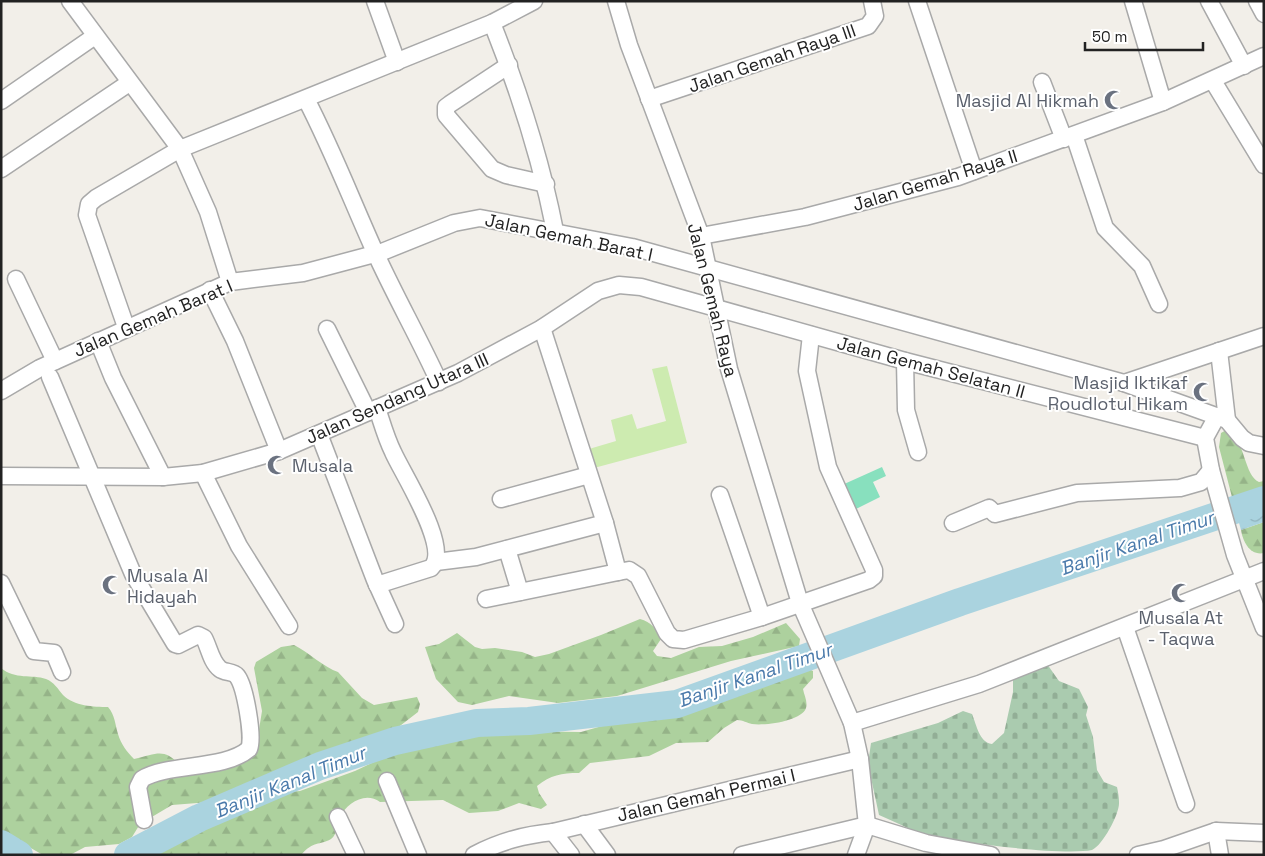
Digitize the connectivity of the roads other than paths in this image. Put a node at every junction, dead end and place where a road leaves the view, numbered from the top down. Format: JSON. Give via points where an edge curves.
{"nodes":[{"id":1,"x":70,"y":1,"type":"edge"},
{"id":2,"x":375,"y":1,"type":"edge"},
{"id":3,"x":534,"y":1,"type":"edge"},
{"id":4,"x":616,"y":1,"type":"edge"},
{"id":5,"x":872,"y":1,"type":"edge"},
{"id":6,"x":917,"y":1,"type":"edge"},
{"id":7,"x":1133,"y":1,"type":"edge"},
{"id":8,"x":1209,"y":1,"type":"edge"},
{"id":9,"x":1257,"y":1,"type":"edge"},
{"id":10,"x":1264,"y":14,"type":"edge"},
{"id":11,"x":492,"y":23,"type":"junction"},
{"id":12,"x":95,"y":36,"type":"junction"},
{"id":13,"x":1264,"y":56,"type":"edge"},
{"id":14,"x":398,"y":62,"type":"junction"},
{"id":15,"x":509,"y":65,"type":"junction"},
{"id":16,"x":1244,"y":66,"type":"junction"},
{"id":17,"x":1213,"y":81,"type":"junction"},
{"id":18,"x":1042,"y":82,"type":"dead end"},
{"id":19,"x":129,"y":83,"type":"junction"},
{"id":20,"x":306,"y":99,"type":"junction"},
{"id":21,"x":649,"y":99,"type":"junction"},
{"id":22,"x":1,"y":102,"type":"edge"},
{"id":23,"x":1163,"y":102,"type":"junction"},
{"id":24,"x":1069,"y":137,"type":"junction"},
{"id":25,"x":180,"y":149,"type":"junction"},
{"id":26,"x":1264,"y":165,"type":"edge"},
{"id":27,"x":1,"y":169,"type":"edge"},
{"id":28,"x":974,"y":171,"type":"junction"},
{"id":29,"x":546,"y":184,"type":"junction"},
{"id":30,"x":555,"y":232,"type":"junction"},
{"id":31,"x":701,"y":236,"type":"junction"},
{"id":32,"x":376,"y":253,"type":"junction"},
{"id":33,"x":708,"y":269,"type":"junction"},
{"id":34,"x":16,"y":279,"type":"dead end"},
{"id":35,"x":230,"y":282,"type":"junction"},
{"id":36,"x":210,"y":290,"type":"junction"},
{"id":37,"x":1159,"y":304,"type":"dead end"},
{"id":38,"x":716,"y":308,"type":"junction"},
{"id":39,"x":126,"y":327,"type":"junction"},
{"id":40,"x":542,"y":328,"type":"junction"},
{"id":41,"x":327,"y":329,"type":"dead end"},
{"id":42,"x":811,"y":335,"type":"junction"},
{"id":43,"x":1264,"y":336,"type":"edge"},
{"id":44,"x":98,"y":341,"type":"junction"},
{"id":45,"x":1219,"y":351,"type":"junction"},
{"id":46,"x":55,"y":361,"type":"junction"},
{"id":47,"x":906,"y":361,"type":"junction"},
{"id":48,"x":50,"y":377,"type":"dead end"},
{"id":49,"x":439,"y":382,"type":"junction"},
{"id":50,"x":1124,"y":383,"type":"junction"},
{"id":51,"x":1,"y":391,"type":"edge"},
{"id":52,"x":372,"y":410,"type":"junction"},
{"id":53,"x":1222,"y":418,"type":"junction"},
{"id":54,"x":318,"y":434,"type":"junction"},
{"id":55,"x":1206,"y":438,"type":"junction"},
{"id":56,"x":1264,"y":446,"type":"edge"},
{"id":57,"x":279,"y":451,"type":"junction"},
{"id":58,"x":918,"y":452,"type":"dead end"},
{"id":59,"x":1211,"y":470,"type":"junction"},
{"id":60,"x":203,"y":473,"type":"junction"},
{"id":61,"x":90,"y":475,"type":"junction"},
{"id":62,"x":589,"y":475,"type":"junction"},
{"id":63,"x":1,"y":476,"type":"edge"},
{"id":64,"x":163,"y":477,"type":"junction"},
{"id":65,"x":720,"y":495,"type":"dead end"},
{"id":66,"x":501,"y":499,"type":"dead end"},
{"id":67,"x":605,"y":523,"type":"junction"},
{"id":68,"x":953,"y":523,"type":"dead end"},
{"id":69,"x":507,"y":549,"type":"junction"},
{"id":70,"x":436,"y":562,"type":"junction"},
{"id":71,"x":1264,"y":571,"type":"edge"},
{"id":72,"x":618,"y":572,"type":"junction"},
{"id":73,"x":1245,"y":578,"type":"junction"},
{"id":74,"x":1,"y":583,"type":"edge"},
{"id":75,"x":377,"y":585,"type":"junction"},
{"id":76,"x":520,"y":592,"type":"junction"},
{"id":77,"x":486,"y":599,"type":"dead end"},
{"id":78,"x":800,"y":603,"type":"junction"},
{"id":79,"x":762,"y":618,"type":"junction"},
{"id":80,"x":395,"y":624,"type":"dead end"},
{"id":81,"x":289,"y":626,"type":"dead end"},
{"id":82,"x":1125,"y":627,"type":"junction"},
{"id":83,"x":1264,"y":628,"type":"edge"},
{"id":84,"x":62,"y":672,"type":"dead end"},
{"id":85,"x":852,"y":723,"type":"junction"},
{"id":86,"x":860,"y":759,"type":"junction"},
{"id":87,"x":387,"y":781,"type":"dead end"},
{"id":88,"x":1186,"y":804,"type":"dead end"},
{"id":89,"x":338,"y":817,"type":"dead end"},
{"id":90,"x":144,"y":820,"type":"dead end"},
{"id":91,"x":584,"y":824,"type":"junction"},
{"id":92,"x":867,"y":825,"type":"junction"},
{"id":93,"x":1216,"y":831,"type":"junction"},
{"id":94,"x":553,"y":832,"type":"junction"},
{"id":95,"x":1264,"y":833,"type":"edge"},
{"id":96,"x":924,"y":849,"type":"edge"},
{"id":97,"x":984,"y":854,"type":"edge"},
{"id":98,"x":356,"y":855,"type":"edge"},
{"id":99,"x":418,"y":855,"type":"edge"},
{"id":100,"x":474,"y":855,"type":"edge"},
{"id":101,"x":571,"y":855,"type":"edge"},
{"id":102,"x":607,"y":855,"type":"edge"},
{"id":103,"x":742,"y":855,"type":"edge"},
{"id":104,"x":856,"y":855,"type":"edge"},
{"id":105,"x":1138,"y":855,"type":"edge"},
{"id":106,"x":1220,"y":855,"type":"edge"}],
"edges":[{"from":1,"to":12,"type":"street"},
{"from":2,"to":14,"type":"street"},
{"from":3,"to":11,"type":"street"},
{"from":4,"to":21,"type":"street","name":"Jalan Gemah Raya"},
{"from":5,"to":21,"type":"street","name":"Jalan Gemah Raya III","via":[[874,16],[868,26]]},
{"from":6,"to":28,"type":"street"},
{"from":7,"to":23,"type":"street"},
{"from":8,"to":16,"type":"street"},
{"from":9,"to":10,"type":"street"},
{"from":11,"to":14,"type":"street"},
{"from":11,"to":15,"type":"street"},
{"from":12,"to":19,"type":"street"},
{"from":12,"to":22,"type":"street"},
{"from":13,"to":16,"type":"street","name":"Jalan Gemah Raya II"},
{"from":14,"to":20,"type":"street"},
{"from":15,"to":29,"type":"street"},
{"from":15,"to":29,"type":"street","via":[[446,107],[446,115],[492,169]]},
{"from":16,"to":17,"type":"street","name":"Jalan Gemah Raya II"},
{"from":17,"to":23,"type":"street","name":"Jalan Gemah Raya II"},
{"from":17,"to":26,"type":"street"},
{"from":18,"to":24,"type":"street"},
{"from":19,"to":25,"type":"street"},
{"from":19,"to":27,"type":"street"},
{"from":20,"to":25,"type":"street"},
{"from":20,"to":32,"type":"street"},
{"from":21,"to":31,"type":"street","name":"Jalan Gemah Raya"},
{"from":23,"to":24,"type":"street","name":"Jalan Gemah Raya II"},
{"from":24,"to":28,"type":"street","name":"Jalan Gemah Raya II"},
{"from":24,"to":37,"type":"street","via":[[1105,228],[1142,266]]},
{"from":25,"to":35,"type":"street","via":[[208,212]]},
{"from":25,"to":39,"type":"street","via":[[104,192],[87,208]]},
{"from":28,"to":31,"type":"street","name":"Jalan Gemah Raya II","via":[[805,217]]},
{"from":29,"to":30,"type":"street"},
{"from":30,"to":32,"type":"street","name":"Jalan Gemah Barat I","via":[[494,219],[468,218]]},
{"from":30,"to":33,"type":"street","name":"Jalan Gemah Barat I","via":[[632,248]]},
{"from":31,"to":33,"type":"street","name":"Jalan Gemah Raya"},
{"from":32,"to":35,"type":"street","name":"Jalan Gemah Barat I","via":[[303,273]]},
{"from":32,"to":49,"type":"street"},
{"from":33,"to":38,"type":"street","name":"Jalan Gemah Raya"},
{"from":33,"to":50,"type":"street","name":"Jalan Gemah Barat I"},
{"from":34,"to":46,"type":"street"},
{"from":35,"to":36,"type":"street","name":"Jalan Gemah Barat I"},
{"from":36,"to":39,"type":"street","name":"Jalan Gemah Barat I"},
{"from":36,"to":57,"type":"street","via":[[242,358]]},
{"from":38,"to":40,"type":"street","name":"Jalan Sendang Utara III","via":[[640,287],[619,285],[598,291]]},
{"from":38,"to":42,"type":"street","name":"Jalan Gemah Selatan II"},
{"from":38,"to":78,"type":"street","name":"Jalan Gemah Raya","via":[[729,369]]},
{"from":39,"to":44,"type":"street","name":"Jalan Gemah Barat I"},
{"from":40,"to":49,"type":"street","name":"Jalan Sendang Utara III"},
{"from":40,"to":62,"type":"street"},
{"from":41,"to":52,"type":"street"},
{"from":42,"to":47,"type":"street","name":"Jalan Gemah Selatan II"},
{"from":42,"to":78,"type":"street","via":[[807,371],[828,467],[874,576]]},
{"from":43,"to":45,"type":"street"},
{"from":44,"to":46,"type":"street","name":"Jalan Gemah Barat I"},
{"from":44,"to":64,"type":"street"},
{"from":45,"to":50,"type":"street"},
{"from":45,"to":53,"type":"street"},
{"from":46,"to":51,"type":"street","name":"Jalan Gemah Barat I"},
{"from":47,"to":55,"type":"street","name":"Jalan Gemah Selatan II"},
{"from":47,"to":58,"type":"street","via":[[906,405]]},
{"from":48,"to":61,"type":"street"},
{"from":49,"to":52,"type":"street","name":"Jalan Sendang Utara III"},
{"from":50,"to":53,"type":"street","name":"Jalan Gemah Barat I"},
{"from":52,"to":54,"type":"street","name":"Jalan Sendang Utara III"},
{"from":52,"to":70,"type":"street","via":[[430,526],[436,546]]},
{"from":53,"to":55,"type":"street"},
{"from":53,"to":56,"type":"street","via":[[1249,443]]},
{"from":54,"to":57,"type":"street","name":"Jalan Sendang Utara III"},
{"from":54,"to":75,"type":"street"},
{"from":55,"to":59,"type":"street"},
{"from":57,"to":60,"type":"street","name":"Jalan Sendang Utara III"},
{"from":59,"to":68,"type":"street","via":[[1201,482],[1180,488],[1077,493],[995,514],[989,508]]},
{"from":59,"to":73,"type":"street","via":[[1235,555]]},
{"from":60,"to":64,"type":"street","name":"Jalan Sendang Utara III"},
{"from":60,"to":81,"type":"street","via":[[239,546]]},
{"from":61,"to":63,"type":"street","name":"Jalan Sendang Utara III"},
{"from":61,"to":64,"type":"street","name":"Jalan Sendang Utara III"},
{"from":61,"to":90,"type":"street","via":[[133,574],[173,642],[178,645],[202,636],[216,666],[238,677],[252,738],[249,749],[241,754],[142,779],[138,787]]},
{"from":62,"to":66,"type":"street"},
{"from":62,"to":67,"type":"street"},
{"from":65,"to":79,"type":"street"},
{"from":67,"to":69,"type":"street"},
{"from":67,"to":72,"type":"street"},
{"from":69,"to":70,"type":"street"},
{"from":69,"to":76,"type":"street"},
{"from":70,"to":75,"type":"street","via":[[431,568]]},
{"from":71,"to":73,"type":"street"},
{"from":72,"to":76,"type":"street"},
{"from":72,"to":79,"type":"street","via":[[628,570],[638,576],[667,633],[674,639],[684,640]]},
{"from":73,"to":82,"type":"street"},
{"from":73,"to":83,"type":"street"},
{"from":74,"to":84,"type":"street","via":[[34,651],[54,653]]},
{"from":75,"to":80,"type":"street"},
{"from":76,"to":77,"type":"street"},
{"from":78,"to":79,"type":"street"},
{"from":78,"to":85,"type":"street","name":"Jalan Gemah Raya"},
{"from":82,"to":85,"type":"street","via":[[979,684]]},
{"from":82,"to":88,"type":"street"},
{"from":85,"to":86,"type":"street","name":"Jalan Gemah Raya"},
{"from":86,"to":91,"type":"street","name":"Jalan Gemah Permai I"},
{"from":86,"to":92,"type":"street","name":"Jalan Gemah Raya"},
{"from":87,"to":99,"type":"street"},
{"from":89,"to":98,"type":"street"},
{"from":91,"to":94,"type":"street","name":"Jalan Gemah Permai I"},
{"from":91,"to":102,"type":"street"},
{"from":92,"to":96,"type":"street"},
{"from":92,"to":103,"type":"street"},
{"from":92,"to":104,"type":"street"},
{"from":93,"to":95,"type":"street"},
{"from":93,"to":105,"type":"street"},
{"from":93,"to":106,"type":"street"},
{"from":94,"to":100,"type":"street","name":"Jalan Gemah Permai I","via":[[514,837]]},
{"from":94,"to":101,"type":"street"},
{"from":96,"to":97,"type":"street"}]}
